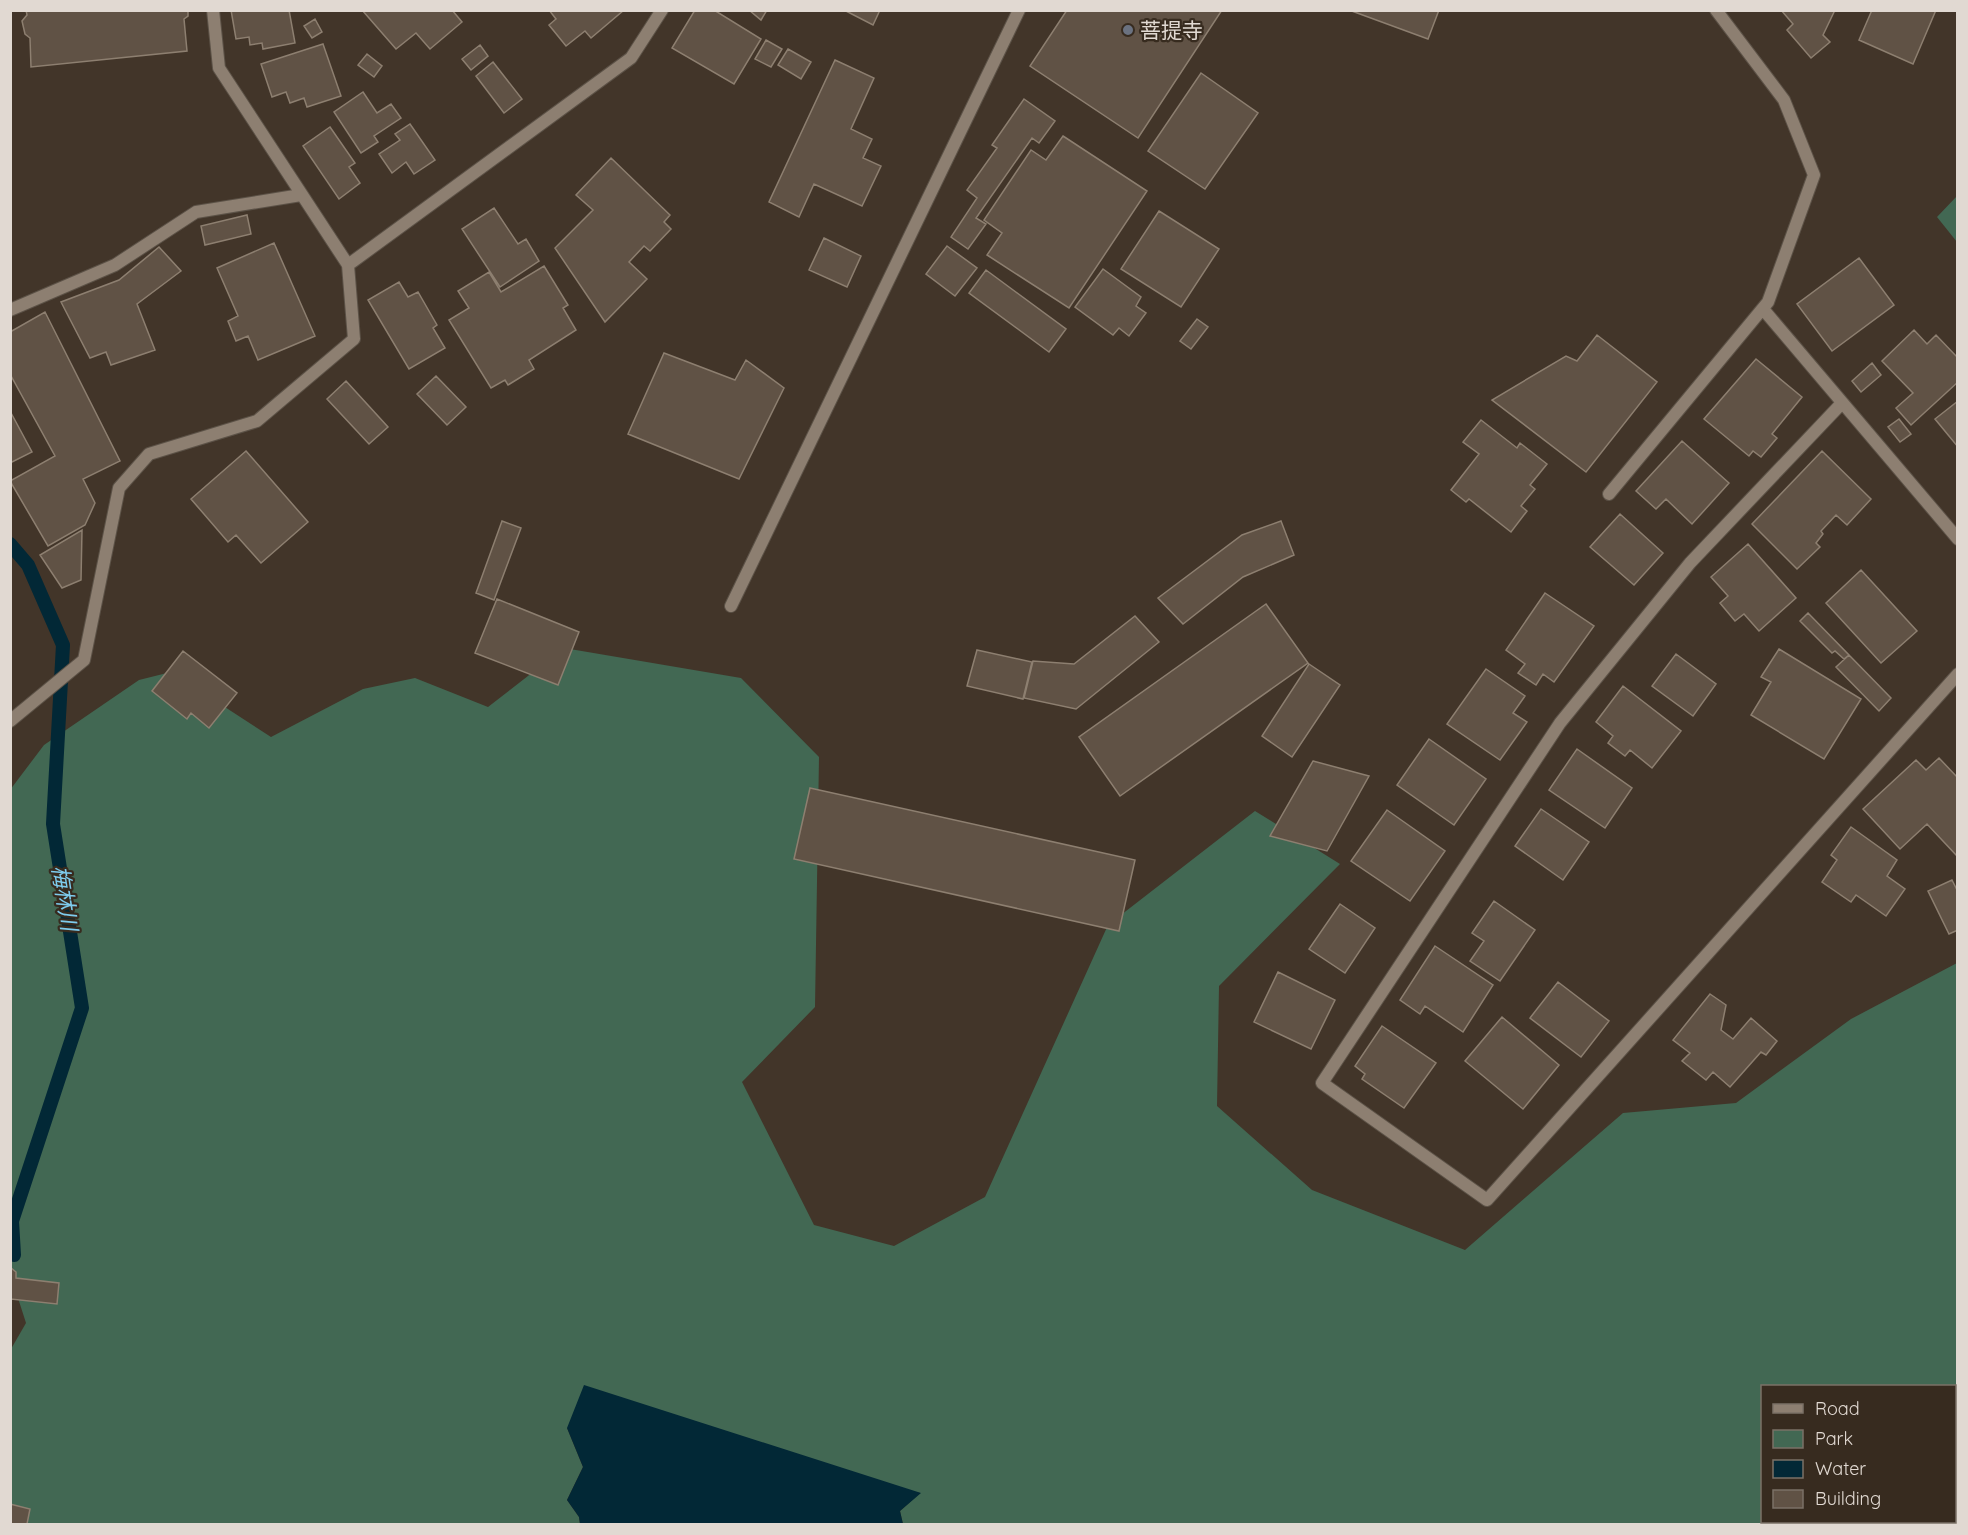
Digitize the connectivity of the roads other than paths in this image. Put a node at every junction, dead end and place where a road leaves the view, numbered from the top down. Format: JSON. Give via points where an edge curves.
{"nodes":[{"id":1,"x":213,"y":10,"type":"edge"},
{"id":2,"x":662,"y":10,"type":"edge"},
{"id":3,"x":1019,"y":10,"type":"edge"},
{"id":4,"x":1716,"y":10,"type":"edge"},
{"id":5,"x":301,"y":195,"type":"junction"},
{"id":6,"x":348,"y":265,"type":"junction"},
{"id":7,"x":1762,"y":309,"type":"junction"},
{"id":8,"x":10,"y":310,"type":"edge"},
{"id":9,"x":1842,"y":403,"type":"junction"},
{"id":10,"x":1609,"y":494,"type":"dead end"},
{"id":11,"x":1958,"y":539,"type":"edge"},
{"id":12,"x":732,"y":606,"type":"dead end"},
{"id":13,"x":1958,"y":674,"type":"edge"},
{"id":14,"x":10,"y":721,"type":"edge"}],
"edges":[{"from":1,"to":5,"type":"street","via":[[219,68]]},
{"from":2,"to":6,"type":"street","via":[[631,58]]},
{"from":3,"to":12,"type":"street"},
{"from":4,"to":7,"type":"street","via":[[1784,100],[1814,175],[1768,302]]},
{"from":5,"to":6,"type":"street"},
{"from":5,"to":8,"type":"street","via":[[196,212],[115,265]]},
{"from":6,"to":14,"type":"street","via":[[354,339],[257,421],[149,454],[119,488],[84,660]]},
{"from":7,"to":9,"type":"street"},
{"from":7,"to":10,"type":"street"},
{"from":9,"to":11,"type":"street"},
{"from":9,"to":13,"type":"street","via":[[1690,563],[1560,723],[1322,1083],[1486,1200]]}]}
